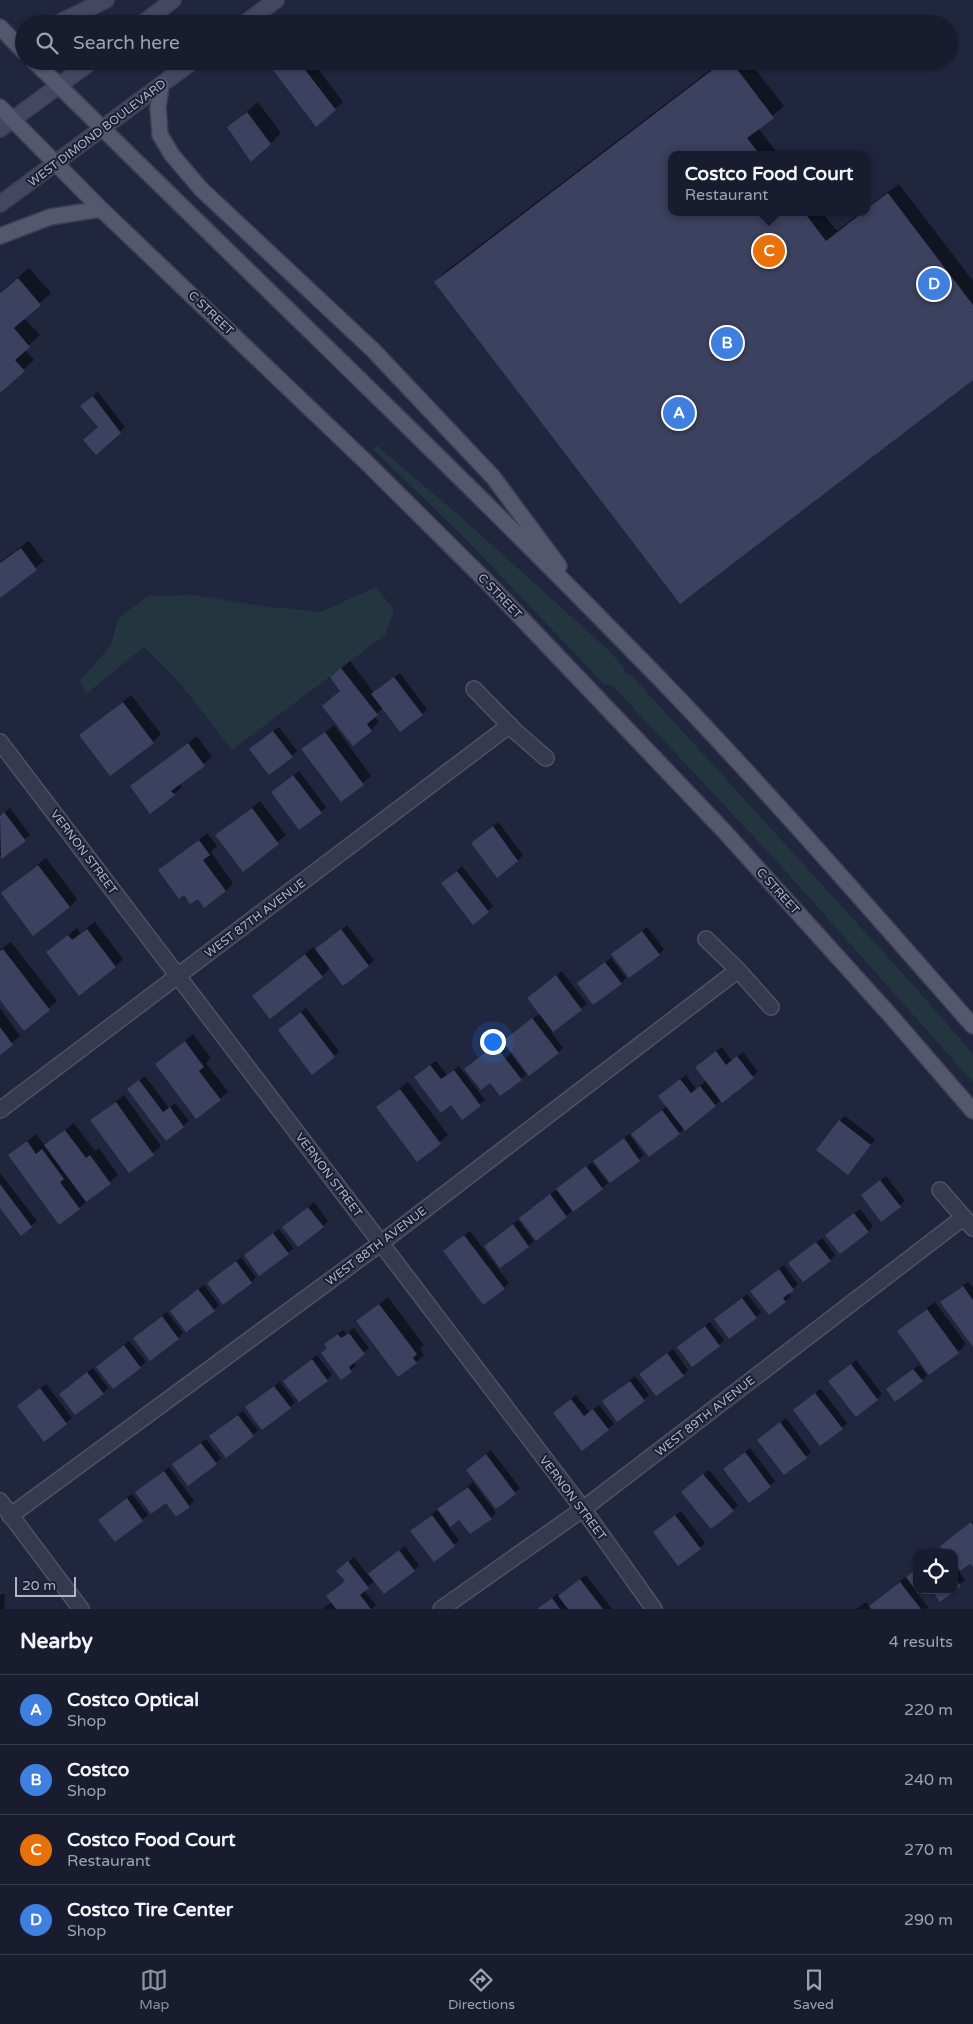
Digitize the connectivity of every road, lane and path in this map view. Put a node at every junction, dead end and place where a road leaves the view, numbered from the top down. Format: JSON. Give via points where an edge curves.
{"nodes":[{"id":1,"x":106,"y":0,"type":"edge"},
{"id":2,"x":174,"y":0,"type":"edge"},
{"id":3,"x":276,"y":0,"type":"edge"},
{"id":4,"x":75,"y":15,"type":"edge"},
{"id":5,"x":154,"y":15,"type":"edge"},
{"id":6,"x":256,"y":15,"type":"edge"},
{"id":7,"x":0,"y":27,"type":"edge"},
{"id":8,"x":15,"y":36,"type":"edge"},
{"id":9,"x":43,"y":70,"type":"edge"},
{"id":10,"x":80,"y":70,"type":"edge"},
{"id":11,"x":181,"y":70,"type":"edge"},
{"id":12,"x":58,"y":86,"type":"junction"},
{"id":13,"x":161,"y":86,"type":"junction"},
{"id":14,"x":0,"y":107,"type":"edge"},
{"id":15,"x":12,"y":120,"type":"junction"},
{"id":16,"x":0,"y":129,"type":"edge"},
{"id":17,"x":101,"y":130,"type":"junction"},
{"id":18,"x":56,"y":163,"type":"junction"},
{"id":19,"x":0,"y":204,"type":"edge"},
{"id":20,"x":101,"y":209,"type":"junction"},
{"id":21,"x":0,"y":236,"type":"edge"},
{"id":22,"x":591,"y":610,"type":"junction"},
{"id":23,"x":474,"y":689,"type":"dead end"},
{"id":24,"x":510,"y":725,"type":"junction"},
{"id":25,"x":0,"y":742,"type":"edge"},
{"id":26,"x":546,"y":758,"type":"dead end"},
{"id":27,"x":706,"y":939,"type":"dead end"},
{"id":28,"x":738,"y":970,"type":"junction"},
{"id":29,"x":178,"y":977,"type":"junction"},
{"id":30,"x":771,"y":1006,"type":"dead end"},
{"id":31,"x":973,"y":1026,"type":"edge"},
{"id":32,"x":0,"y":1110,"type":"edge"},
{"id":33,"x":973,"y":1111,"type":"edge"},
{"id":34,"x":940,"y":1190,"type":"dead end"},
{"id":35,"x":968,"y":1222,"type":"edge"},
{"id":36,"x":381,"y":1243,"type":"junction"},
{"id":37,"x":0,"y":1501,"type":"edge"},
{"id":38,"x":583,"y":1510,"type":"junction"},
{"id":39,"x":10,"y":1516,"type":"junction"},
{"id":40,"x":81,"y":1609,"type":"edge"},
{"id":41,"x":441,"y":1609,"type":"edge"},
{"id":42,"x":654,"y":1609,"type":"edge"}],
"edges":[{"from":1,"to":4,"type":"main road"},
{"from":2,"to":5,"type":"main road"},
{"from":3,"to":6,"type":"main road"},
{"from":7,"to":8,"type":"main road"},
{"from":9,"to":12,"type":"main road"},
{"from":10,"to":12,"type":"main road"},
{"from":11,"to":13,"type":"main road","name":"WEST DIMOND BOULEVARD"},
{"from":12,"to":15,"type":"main road"},
{"from":12,"to":17,"type":"main road"},
{"from":13,"to":17,"type":"main road","name":"WEST DIMOND BOULEVARD"},
{"from":13,"to":22,"type":"main road","via":[[158,108],[160,134],[172,155],[201,189],[373,350],[493,477]]},
{"from":14,"to":15,"type":"main road","name":"C STREET"},
{"from":15,"to":16,"type":"main road"},
{"from":15,"to":18,"type":"main road","name":"C STREET"},
{"from":17,"to":18,"type":"main road","name":"WEST DIMOND BOULEVARD"},
{"from":17,"to":22,"type":"main road","via":[[403,421]]},
{"from":18,"to":19,"type":"main road","name":"WEST DIMOND BOULEVARD"},
{"from":18,"to":20,"type":"main road","name":"C STREET"},
{"from":20,"to":21,"type":"main road","via":[[50,217]]},
{"from":20,"to":33,"type":"main road","name":"C STREET","via":[[367,462],[486,581],[724,831]]},
{"from":22,"to":31,"type":"main road","via":[[775,804]]},
{"from":23,"to":24,"type":"street"},
{"from":24,"to":26,"type":"street"},
{"from":24,"to":29,"type":"street","name":"WEST 87TH AVENUE"},
{"from":25,"to":29,"type":"street","name":"VERNON STREET"},
{"from":27,"to":28,"type":"street"},
{"from":28,"to":30,"type":"street"},
{"from":28,"to":36,"type":"street","name":"WEST 88TH AVENUE"},
{"from":29,"to":32,"type":"street","name":"WEST 87TH AVENUE"},
{"from":29,"to":36,"type":"street","name":"VERNON STREET"},
{"from":34,"to":35,"type":"street"},
{"from":35,"to":38,"type":"street","name":"WEST 89TH AVENUE"},
{"from":36,"to":38,"type":"street","name":"VERNON STREET"},
{"from":36,"to":39,"type":"street","name":"WEST 88TH AVENUE"},
{"from":37,"to":39,"type":"street"},
{"from":38,"to":41,"type":"street","name":"WEST 89TH AVENUE"},
{"from":38,"to":42,"type":"street","name":"VERNON STREET"},
{"from":39,"to":40,"type":"street"}]}
